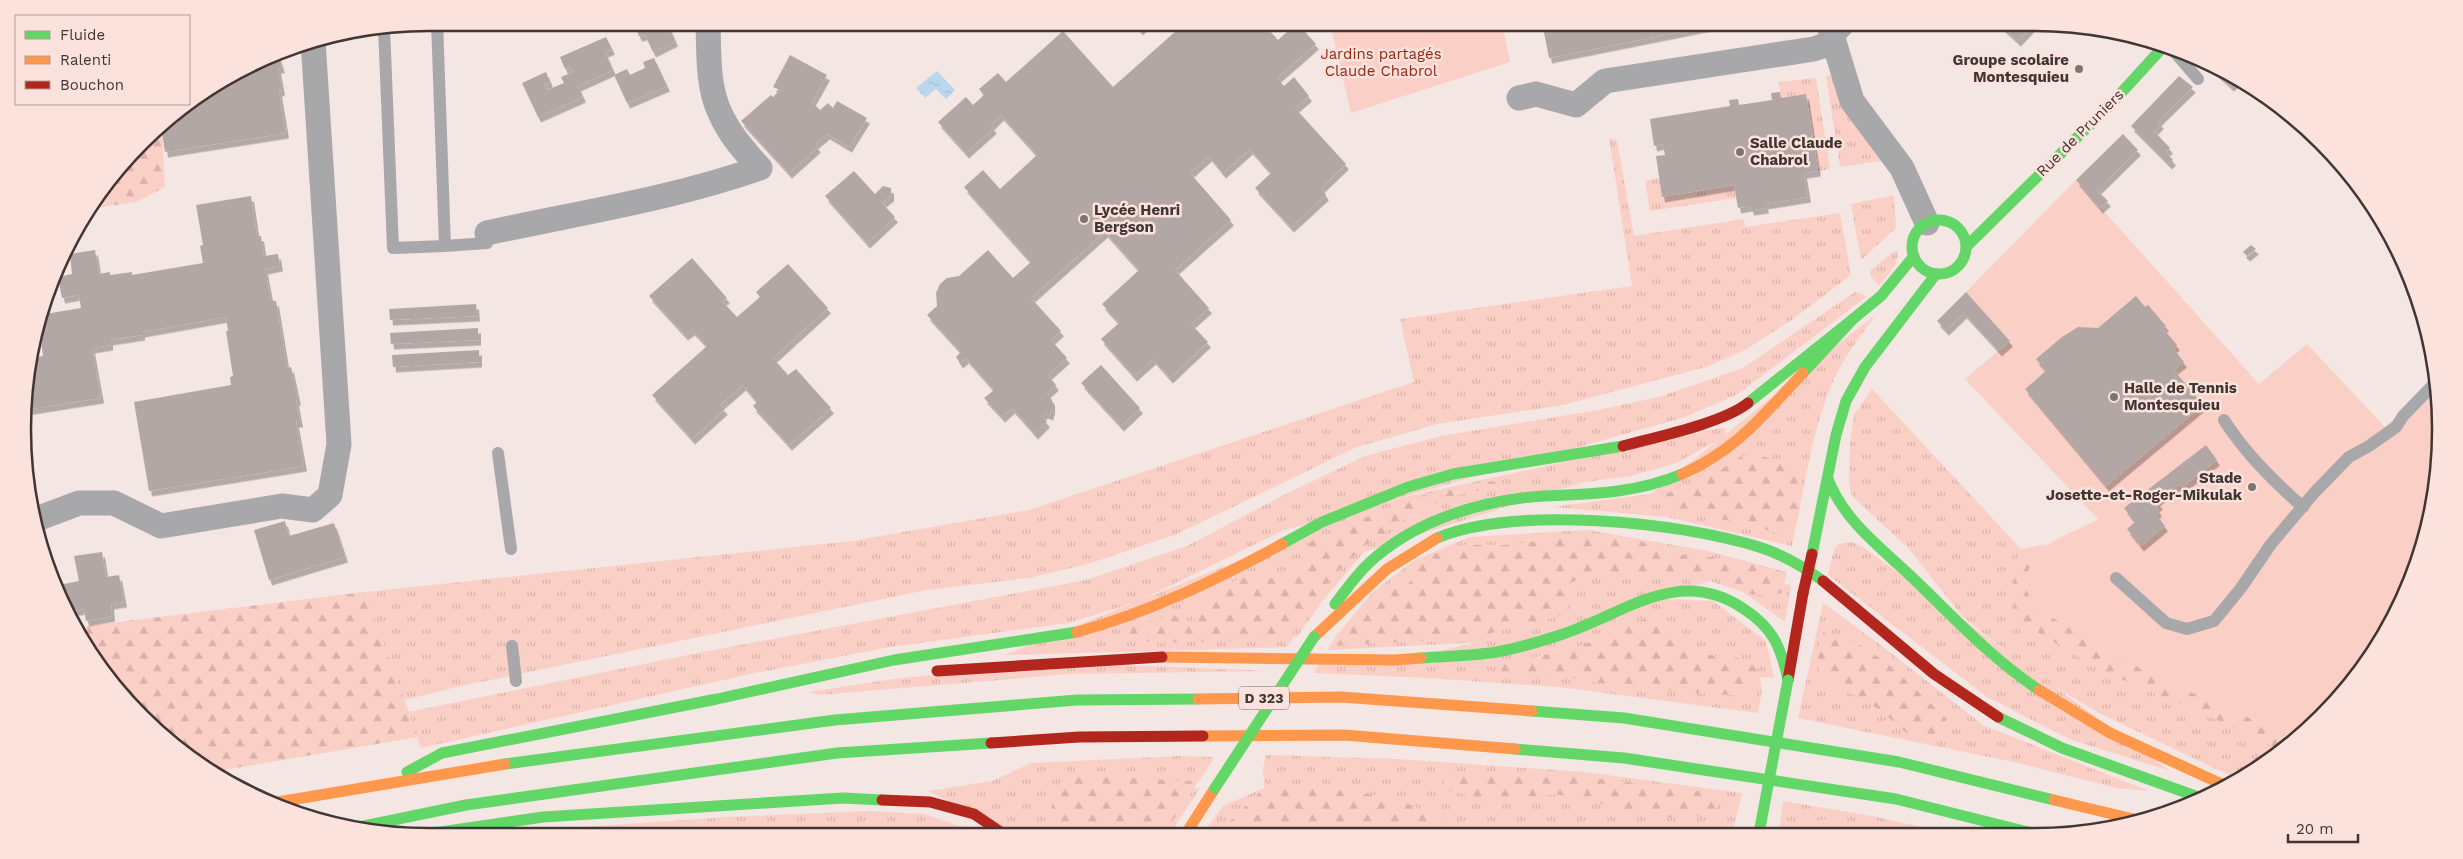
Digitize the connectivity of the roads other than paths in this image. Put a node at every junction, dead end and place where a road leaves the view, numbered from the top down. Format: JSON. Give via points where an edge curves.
{"nodes":[{"id":1,"x":437,"y":31,"type":"edge"},
{"id":2,"x":709,"y":31,"type":"edge"},
{"id":3,"x":1831,"y":32,"type":"edge"},
{"id":4,"x":384,"y":34,"type":"edge"},
{"id":5,"x":313,"y":49,"type":"edge"},
{"id":6,"x":2159,"y":51,"type":"edge"},
{"id":7,"x":2182,"y":60,"type":"edge"},
{"id":8,"x":2198,"y":79,"type":"dead end"},
{"id":9,"x":1519,"y":98,"type":"dead end"},
{"id":10,"x":1994,"y":219,"type":"junction"},
{"id":11,"x":1926,"y":223,"type":"junction"},
{"id":12,"x":1959,"y":228,"type":"junction"},
{"id":13,"x":487,"y":238,"type":"joint"},
{"id":14,"x":445,"y":246,"type":"junction"},
{"id":15,"x":1966,"y":246,"type":"junction"},
{"id":16,"x":1914,"y":256,"type":"junction"},
{"id":17,"x":1936,"y":274,"type":"junction"},
{"id":18,"x":1854,"y":320,"type":"junction"},
{"id":19,"x":2429,"y":388,"type":"edge"},
{"id":20,"x":2224,"y":420,"type":"dead end"},
{"id":21,"x":498,"y":453,"type":"dead end"},
{"id":22,"x":1828,"y":479,"type":"junction"},
{"id":23,"x":2302,"y":507,"type":"junction"},
{"id":24,"x":41,"y":517,"type":"edge"},
{"id":25,"x":511,"y":549,"type":"dead end"},
{"id":26,"x":2116,"y":578,"type":"dead end"},
{"id":27,"x":1314,"y":637,"type":"junction"},
{"id":28,"x":512,"y":646,"type":"dead end"},
{"id":29,"x":924,"y":672,"type":"dead end"},
{"id":30,"x":884,"y":675,"type":"dead end"},
{"id":31,"x":806,"y":680,"type":"junction"},
{"id":32,"x":1788,"y":680,"type":"junction"},
{"id":33,"x":516,"y":681,"type":"dead end"},
{"id":34,"x":389,"y":782,"type":"junction"},
{"id":35,"x":2218,"y":782,"type":"edge"},
{"id":36,"x":2192,"y":795,"type":"edge"},
{"id":37,"x":286,"y":801,"type":"edge"},
{"id":38,"x":2124,"y":817,"type":"edge"},
{"id":39,"x":375,"y":824,"type":"edge"},
{"id":40,"x":468,"y":828,"type":"edge"},
{"id":41,"x":995,"y":828,"type":"edge"},
{"id":42,"x":1189,"y":828,"type":"edge"},
{"id":43,"x":1760,"y":828,"type":"edge"},
{"id":44,"x":2012,"y":828,"type":"edge"}],
"edges":[{"from":1,"to":14,"type":"lane"},
{"from":2,"to":13,"type":"street","via":[[713,86],[720,113],[743,149],[760,168],[727,180]]},
{"from":3,"to":9,"type":"street","via":[[1814,49],[1605,81],[1576,105],[1536,94]]},
{"from":3,"to":11,"type":"street","via":[[1852,102],[1902,168]]},
{"from":4,"to":14,"type":"lane","via":[[393,248]]},
{"from":5,"to":24,"type":"street","via":[[339,444],[330,495],[313,510],[282,506],[161,526],[114,503],[79,504]]},
{"from":6,"to":10,"type":"main road","name":"Rue de Pruniers","via":[[2111,104]]},
{"from":7,"to":8,"type":"lane"},
{"from":10,"to":12,"type":"main road"},
{"from":10,"to":15,"type":"main road","name":"Rue de Pruniers"},
{"from":11,"to":12,"type":"main road","via":[[1943,220]]},
{"from":11,"to":16,"type":"main road","via":[[1916,234],[1912,248]]},
{"from":12,"to":15,"type":"main road"},
{"from":13,"to":14,"type":"lane"},
{"from":15,"to":17,"type":"main road","via":[[1964,259],[1955,269]]},
{"from":16,"to":17,"type":"main road","via":[[1922,268]]},
{"from":16,"to":18,"type":"main road","via":[[1881,296]]},
{"from":17,"to":22,"type":"main road","via":[[1865,367],[1842,411]]},
{"from":18,"to":27,"type":"main road","via":[[1742,438],[1704,464],[1636,490],[1524,498],[1482,505],[1446,516],[1374,558]]},
{"from":18,"to":31,"type":"main road","via":[[1742,408],[1698,425],[1607,450],[1454,474],[1408,486],[1322,522],[1242,566],[1158,606],[1071,634],[894,660]]},
{"from":19,"to":23,"type":"lane","via":[[2396,427],[2349,457]]},
{"from":20,"to":23,"type":"lane","via":[[2277,484]]},
{"from":21,"to":25,"type":"lane"},
{"from":22,"to":32,"type":"main road","bridge":true},
{"from":22,"to":35,"type":"main road","via":[[1840,508],[1972,638],[2005,666],[2104,732]]},
{"from":23,"to":26,"type":"lane","via":[[2270,544],[2214,621],[2187,629],[2166,622]]},
{"from":27,"to":36,"type":"main road","via":[[1372,580],[1420,547],[1450,533],[1487,525],[1546,521],[1672,528],[1752,544],[1795,562],[1827,584],[1954,689],[2006,723],[2058,746]]},
{"from":27,"to":42,"type":"main road","bridge":true},
{"from":28,"to":33,"type":"lane"},
{"from":29,"to":32,"type":"main road","via":[[1178,656],[1395,660],[1497,652],[1563,634],[1670,591],[1694,589],[1728,598],[1759,619],[1778,643]]},
{"from":30,"to":31,"type":"main road"},
{"from":31,"to":34,"type":"main road","via":[[442,752]]},
{"from":32,"to":43,"type":"main road","bridge":true},
{"from":34,"to":37,"type":"main road","number":"D 323"},
{"from":34,"to":38,"type":"main road","number":"D 323","via":[[835,720],[1077,700],[1341,696],[1634,720],[1899,762]]},
{"from":39,"to":44,"type":"main road","via":[[466,805],[837,753],[1079,737],[1344,735],[1633,759],[1896,799]]},
{"from":40,"to":41,"type":"main road","via":[[543,817],[843,798],[930,802],[974,814]]}]}
